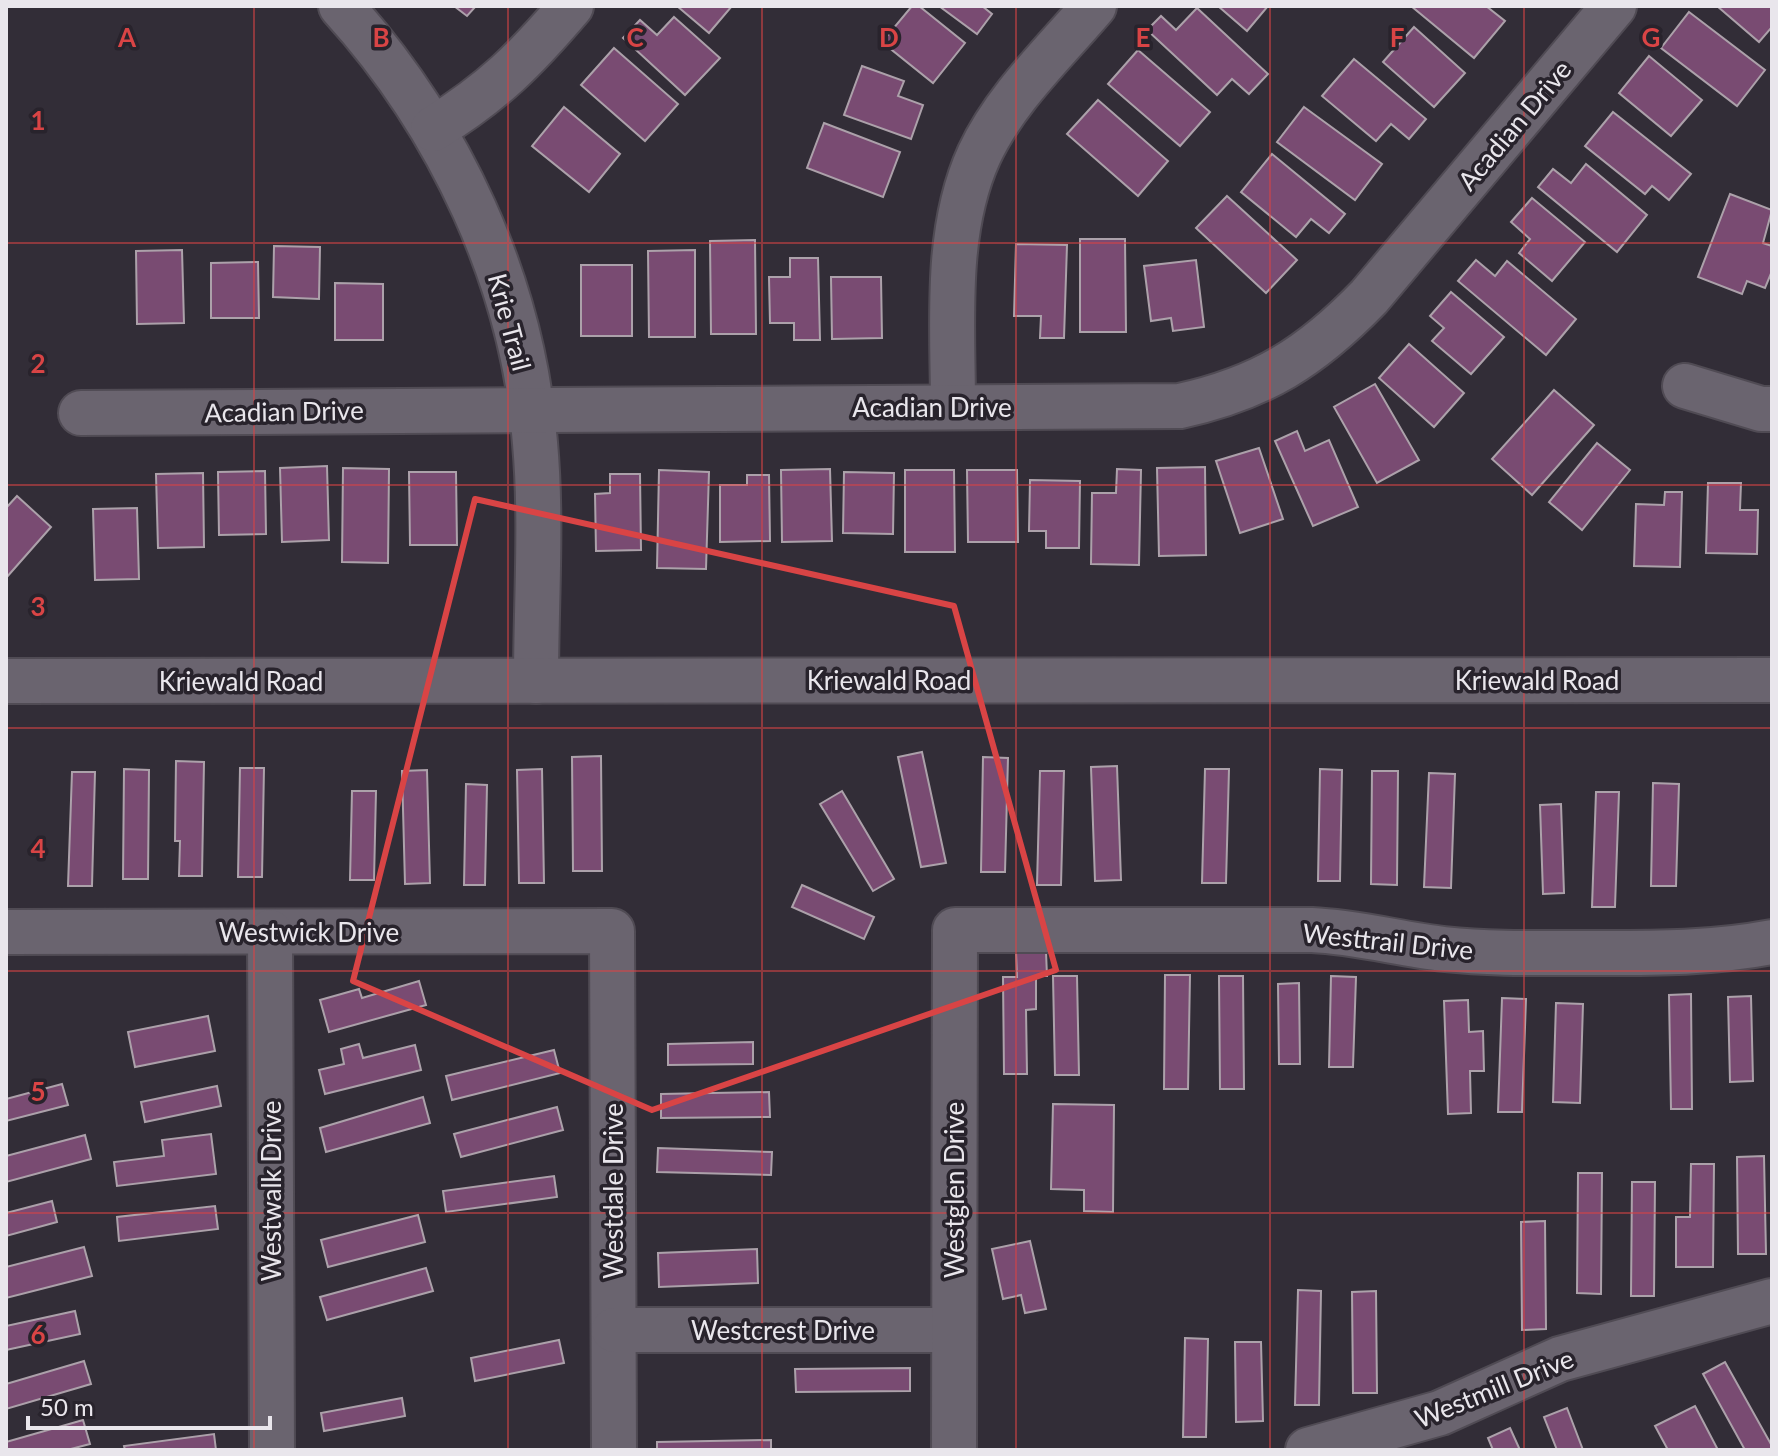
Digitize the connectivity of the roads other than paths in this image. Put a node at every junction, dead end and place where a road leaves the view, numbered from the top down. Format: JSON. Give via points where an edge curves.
{"nodes":[{"id":1,"x":341,"y":6,"type":"edge"},
{"id":2,"x":571,"y":6,"type":"edge"},
{"id":3,"x":1094,"y":6,"type":"edge"},
{"id":4,"x":1614,"y":6,"type":"edge"},
{"id":5,"x":433,"y":129,"type":"junction"},
{"id":6,"x":1685,"y":386,"type":"dead end"},
{"id":7,"x":953,"y":407,"type":"junction"},
{"id":8,"x":530,"y":408,"type":"junction"},
{"id":9,"x":1772,"y":409,"type":"edge"},
{"id":10,"x":81,"y":413,"type":"dead end"},
{"id":11,"x":1772,"y":680,"type":"edge"},
{"id":12,"x":6,"y":681,"type":"edge"},
{"id":13,"x":536,"y":681,"type":"junction"},
{"id":14,"x":955,"y":930,"type":"joint"},
{"id":15,"x":612,"y":931,"type":"joint"},
{"id":16,"x":6,"y":932,"type":"edge"},
{"id":17,"x":270,"y":932,"type":"junction"},
{"id":18,"x":1772,"y":942,"type":"edge"},
{"id":19,"x":1772,"y":1301,"type":"edge"},
{"id":20,"x":614,"y":1330,"type":"junction"},
{"id":21,"x":953,"y":1330,"type":"junction"},
{"id":22,"x":272,"y":1450,"type":"edge"},
{"id":23,"x":614,"y":1450,"type":"edge"},
{"id":24,"x":954,"y":1450,"type":"edge"},
{"id":25,"x":1308,"y":1450,"type":"edge"}],
"edges":[{"from":1,"to":5,"type":"street","name":"Krie Trail"},
{"from":2,"to":5,"type":"street","via":[[520,65],[478,102]]},
{"from":3,"to":7,"type":"street","via":[[1005,111],[979,155],[964,198],[953,279]]},
{"from":4,"to":7,"type":"street","name":"Acadian Drive","via":[[1369,297],[1332,335],[1293,364],[1256,384],[1180,406]]},
{"from":5,"to":8,"type":"street","name":"Krie Trail","via":[[467,192],[504,287]]},
{"from":6,"to":9,"type":"street"},
{"from":7,"to":8,"type":"street","name":"Acadian Drive"},
{"from":8,"to":10,"type":"street","name":"Acadian Drive"},
{"from":8,"to":13,"type":"street","name":"Krie Trail","via":[[535,444]]},
{"from":11,"to":13,"type":"street","name":"Kriewald Road"},
{"from":12,"to":13,"type":"street","name":"Kriewald Road"},
{"from":14,"to":18,"type":"street","name":"Westtrail Drive","via":[[1312,930],[1497,953],[1687,953]]},
{"from":14,"to":21,"type":"street","name":"Westglen Drive"},
{"from":15,"to":17,"type":"street","name":"Westwick Drive"},
{"from":15,"to":20,"type":"street","name":"Westdale Drive"},
{"from":16,"to":17,"type":"street","name":"Westwick Drive"},
{"from":17,"to":22,"type":"street","name":"Westwalk Drive"},
{"from":19,"to":25,"type":"street","name":"Westmill Drive","via":[[1560,1359],[1440,1413]]},
{"from":20,"to":21,"type":"street","name":"Westcrest Drive"},
{"from":20,"to":23,"type":"street","name":"Westdale Drive"},
{"from":21,"to":24,"type":"street","name":"Westglen Drive"}]}
